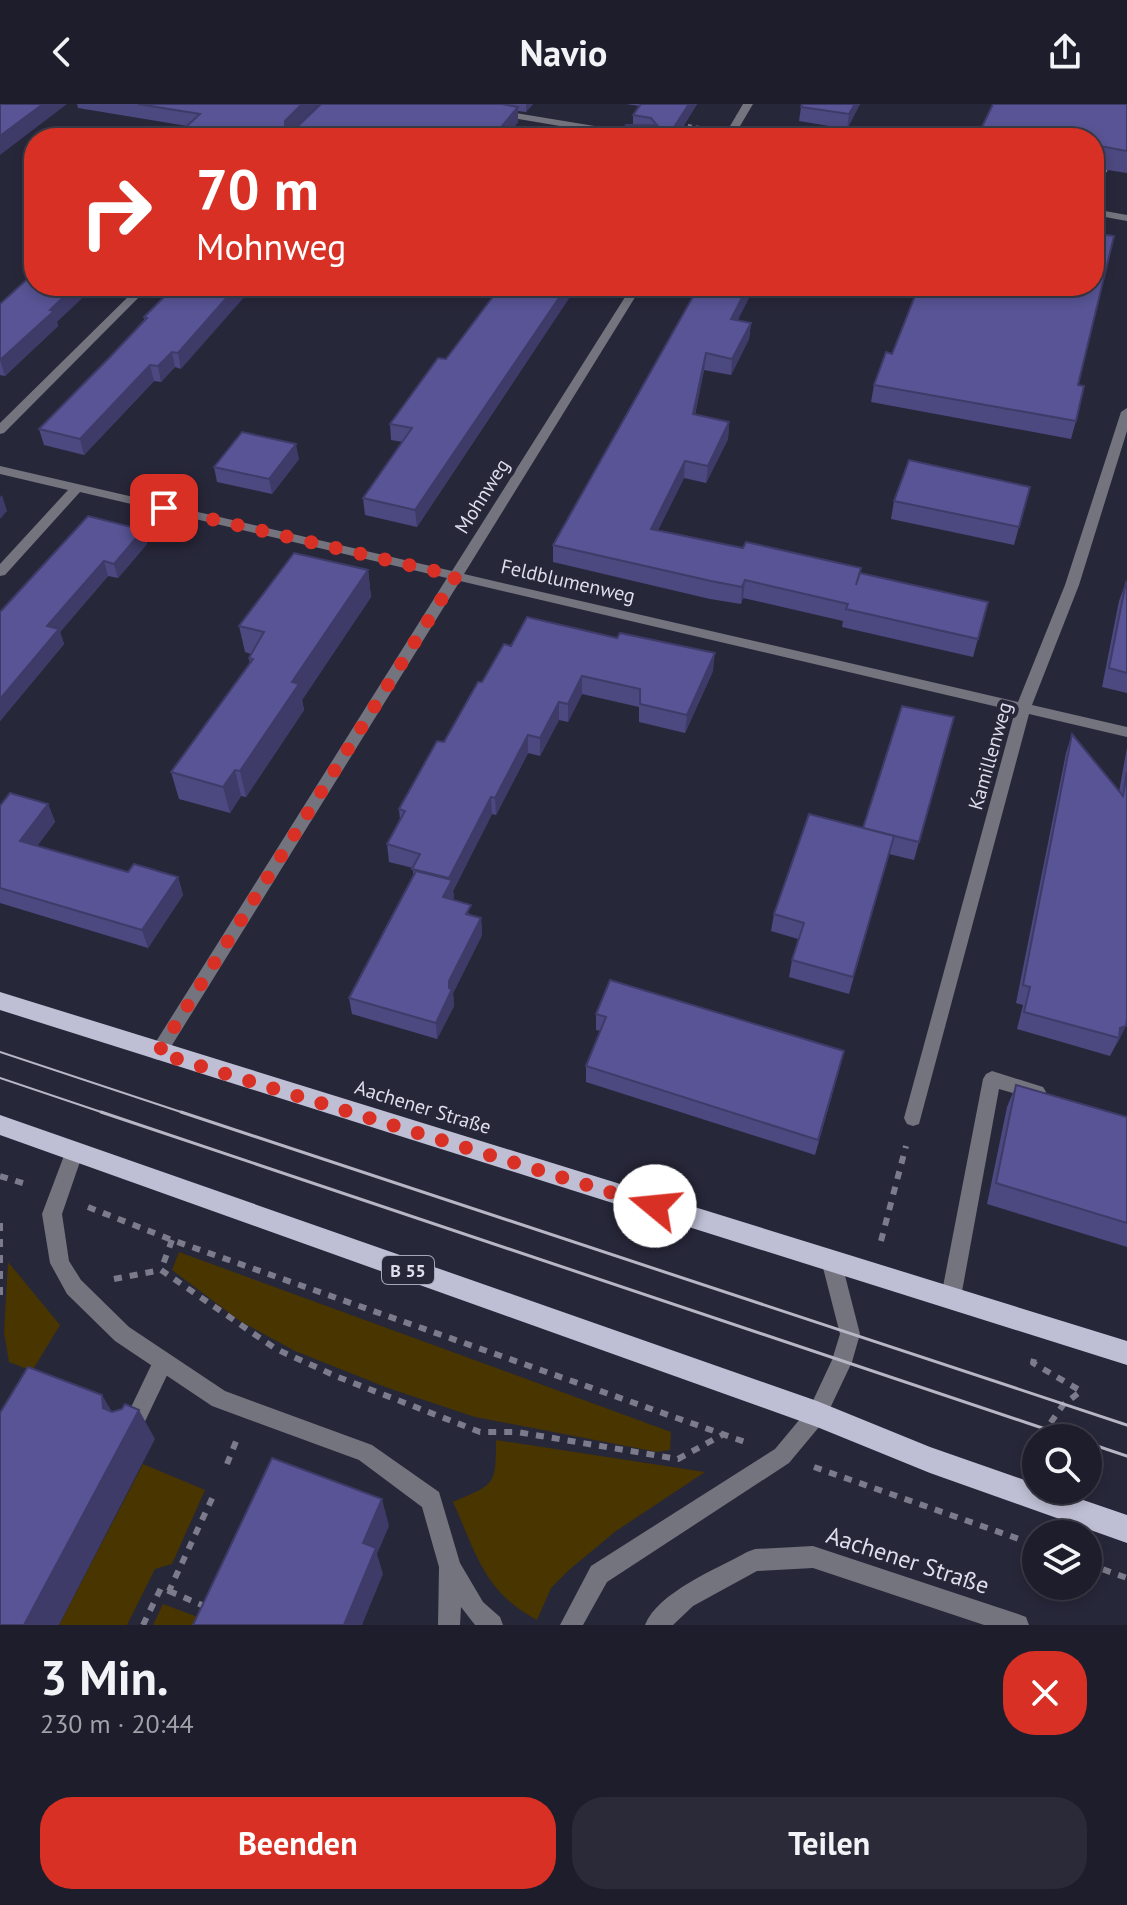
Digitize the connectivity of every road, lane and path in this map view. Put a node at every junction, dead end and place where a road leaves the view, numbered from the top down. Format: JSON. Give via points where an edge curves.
{"nodes":[{"id":1,"x":748,"y":104,"type":"edge"},
{"id":2,"x":485,"y":111,"type":"edge"},
{"id":3,"x":588,"y":128,"type":"edge"},
{"id":4,"x":734,"y":128,"type":"edge"},
{"id":5,"x":1107,"y":166,"type":"edge"},
{"id":6,"x":1104,"y":175,"type":"edge"},
{"id":7,"x":1104,"y":214,"type":"edge"},
{"id":8,"x":1127,"y":218,"type":"edge"},
{"id":9,"x":135,"y":296,"type":"edge"},
{"id":10,"x":631,"y":296,"type":"edge"},
{"id":11,"x":1127,"y":412,"type":"edge"},
{"id":12,"x":0,"y":430,"type":"edge"},
{"id":13,"x":0,"y":470,"type":"edge"},
{"id":14,"x":77,"y":488,"type":"junction"},
{"id":15,"x":0,"y":572,"type":"edge"},
{"id":16,"x":456,"y":576,"type":"junction"},
{"id":17,"x":1023,"y":708,"type":"junction"},
{"id":18,"x":1127,"y":732,"type":"edge"},
{"id":19,"x":0,"y":1001,"type":"edge"},
{"id":20,"x":158,"y":1053,"type":"junction"},
{"id":21,"x":1052,"y":1096,"type":"edge"},
{"id":22,"x":913,"y":1118,"type":"joint"},
{"id":23,"x":0,"y":1125,"type":"edge"},
{"id":24,"x":74,"y":1153,"type":"junction"},
{"id":25,"x":0,"y":1176,"type":"edge"},
{"id":26,"x":58,"y":1195,"type":"junction"},
{"id":27,"x":0,"y":1223,"type":"edge"},
{"id":28,"x":172,"y":1240,"type":"junction"},
{"id":29,"x":880,"y":1246,"type":"dead end"},
{"id":30,"x":831,"y":1260,"type":"junction"},
{"id":31,"x":951,"y":1297,"type":"junction"},
{"id":32,"x":0,"y":1300,"type":"edge"},
{"id":33,"x":1038,"y":1324,"type":"junction"},
{"id":34,"x":1127,"y":1353,"type":"edge"},
{"id":35,"x":163,"y":1362,"type":"junction"},
{"id":36,"x":817,"y":1414,"type":"junction"},
{"id":37,"x":1050,"y":1424,"type":"edge"},
{"id":38,"x":131,"y":1429,"type":"edge"},
{"id":39,"x":724,"y":1434,"type":"junction"},
{"id":40,"x":782,"y":1456,"type":"junction"},
{"id":41,"x":215,"y":1492,"type":"dead end"},
{"id":42,"x":1127,"y":1529,"type":"edge"},
{"id":43,"x":1022,"y":1540,"type":"edge"},
{"id":44,"x":450,"y":1567,"type":"junction"},
{"id":45,"x":1102,"y":1569,"type":"edge"},
{"id":46,"x":1127,"y":1578,"type":"edge"},
{"id":47,"x":169,"y":1591,"type":"junction"},
{"id":48,"x":224,"y":1614,"type":"edge"},
{"id":49,"x":143,"y":1625,"type":"edge"},
{"id":50,"x":449,"y":1625,"type":"edge"},
{"id":51,"x":492,"y":1625,"type":"edge"},
{"id":52,"x":571,"y":1625,"type":"edge"},
{"id":53,"x":656,"y":1625,"type":"edge"},
{"id":54,"x":1018,"y":1625,"type":"edge"}],
"edges":[{"from":1,"to":4,"type":"street"},
{"from":2,"to":3,"type":"street"},
{"from":5,"to":6,"type":"path"},
{"from":7,"to":8,"type":"street"},
{"from":9,"to":12,"type":"street"},
{"from":10,"to":16,"type":"street","name":"Mohnweg"},
{"from":11,"to":17,"type":"street","name":"Kamillenweg","via":[[1072,585]]},
{"from":13,"to":14,"type":"street","name":"Feldblumenweg"},
{"from":14,"to":15,"type":"street"},
{"from":14,"to":16,"type":"street","name":"Feldblumenweg"},
{"from":16,"to":17,"type":"street","name":"Feldblumenweg"},
{"from":16,"to":20,"type":"street","name":"Mohnweg"},
{"from":17,"to":18,"type":"street","name":"Feldblumenweg"},
{"from":17,"to":22,"type":"street","name":"Kamillenweg"},
{"from":19,"to":20,"type":"main road","name":"Aachener Straße"},
{"from":20,"to":30,"type":"main road","name":"Aachener Straße"},
{"from":21,"to":31,"type":"street","via":[[992,1079]]},
{"from":22,"to":29,"type":"path"},
{"from":23,"to":24,"type":"main road","number":"B 55"},
{"from":24,"to":26,"type":"street"},
{"from":24,"to":36,"type":"main road","number":"B 55"},
{"from":25,"to":26,"type":"path"},
{"from":26,"to":28,"type":"path"},
{"from":26,"to":35,"type":"street","via":[[53,1239],[74,1287],[122,1334]]},
{"from":27,"to":32,"type":"path"},
{"from":28,"to":39,"type":"path"},
{"from":28,"to":39,"type":"path","via":[[161,1270],[240,1327],[338,1377],[480,1432],[517,1432],[678,1459]]},
{"from":30,"to":31,"type":"main road","name":"Aachener Straße"},
{"from":30,"to":36,"type":"street","via":[[850,1334]]},
{"from":31,"to":33,"type":"main road","name":"Aachener Straße"},
{"from":33,"to":34,"type":"main road","name":"Aachener Straße"},
{"from":33,"to":37,"type":"path","via":[[1033,1363],[1081,1391]]},
{"from":35,"to":38,"type":"street"},
{"from":35,"to":44,"type":"street","via":[[219,1399],[365,1452],[431,1500]]},
{"from":36,"to":40,"type":"street"},
{"from":36,"to":42,"type":"main road","number":"B 55"},
{"from":39,"to":40,"type":"path"},
{"from":40,"to":43,"type":"path"},
{"from":40,"to":52,"type":"street","via":[[599,1574]]},
{"from":41,"to":47,"type":"path"},
{"from":44,"to":50,"type":"street"},
{"from":44,"to":51,"type":"street","via":[[475,1610]]},
{"from":45,"to":46,"type":"path"},
{"from":47,"to":48,"type":"path"},
{"from":47,"to":49,"type":"path","via":[[161,1588]]},
{"from":53,"to":54,"type":"street","name":"Aachener Straße","via":[[685,1598],[755,1560],[813,1557]]}]}
